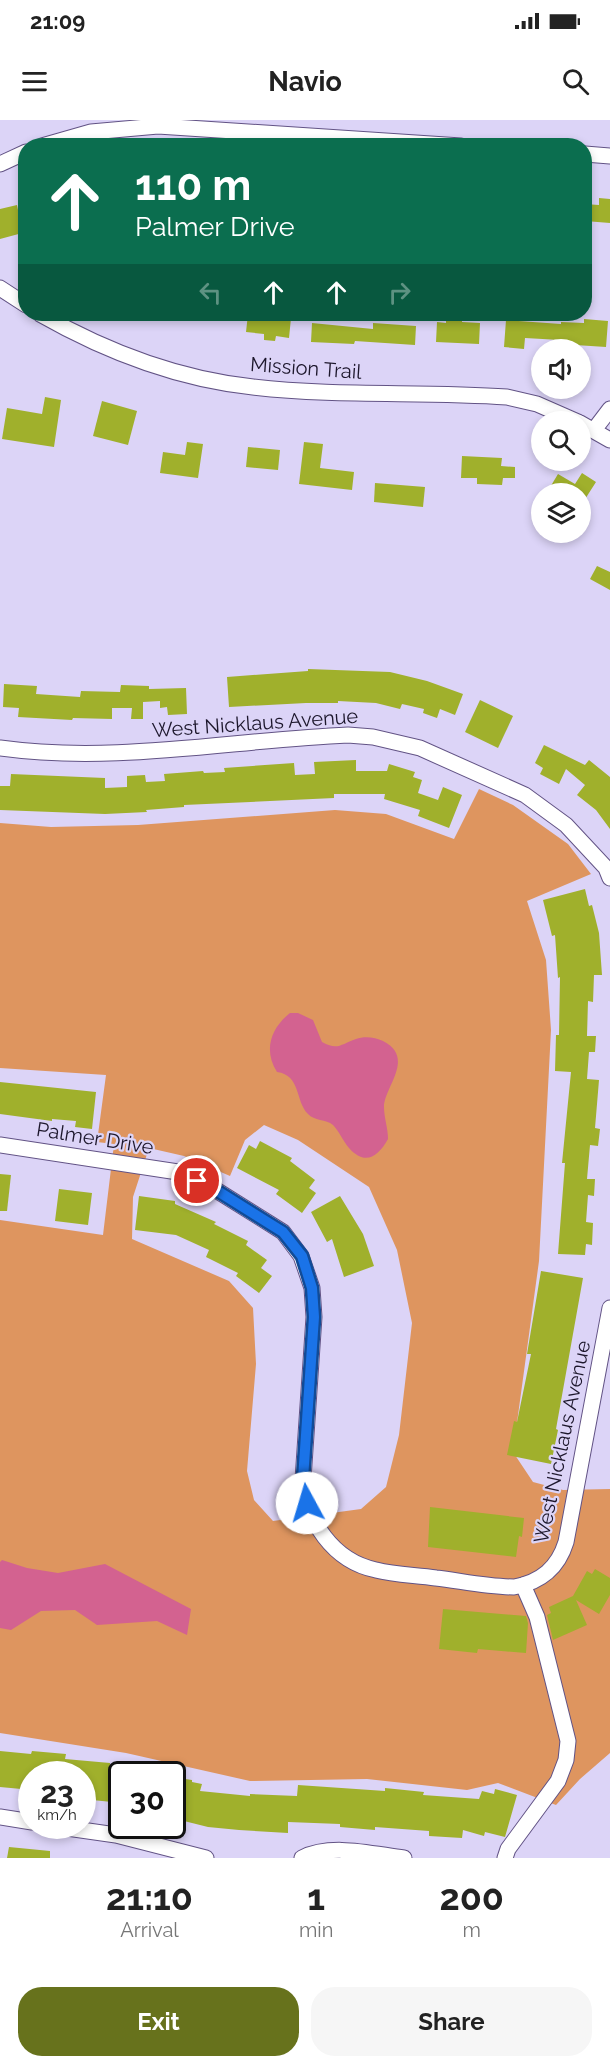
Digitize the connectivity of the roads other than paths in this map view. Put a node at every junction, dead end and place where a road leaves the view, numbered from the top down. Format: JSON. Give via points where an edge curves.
{"nodes":[{"id":1,"x":70,"y":138,"type":"edge"},
{"id":2,"x":340,"y":138,"type":"edge"},
{"id":3,"x":592,"y":155,"type":"edge"},
{"id":4,"x":18,"y":156,"type":"edge"},
{"id":5,"x":610,"y":156,"type":"edge"},
{"id":6,"x":0,"y":164,"type":"edge"},
{"id":7,"x":0,"y":288,"type":"edge"},
{"id":8,"x":18,"y":300,"type":"edge"},
{"id":9,"x":53,"y":321,"type":"edge"},
{"id":10,"x":610,"y":409,"type":"edge"},
{"id":11,"x":553,"y":411,"type":"edge"},
{"id":12,"x":591,"y":421,"type":"edge"},
{"id":13,"x":591,"y":429,"type":"edge"},
{"id":14,"x":610,"y":440,"type":"edge"},
{"id":15,"x":0,"y":748,"type":"edge"},
{"id":16,"x":610,"y":878,"type":"edge"},
{"id":17,"x":0,"y":1145,"type":"edge"},
{"id":18,"x":610,"y":1308,"type":"edge"},
{"id":19,"x":523,"y":1585,"type":"junction"},
{"id":20,"x":0,"y":1817,"type":"edge"},
{"id":21,"x":18,"y":1820,"type":"edge"},
{"id":22,"x":96,"y":1832,"type":"edge"},
{"id":23,"x":206,"y":1858,"type":"edge"},
{"id":24,"x":302,"y":1858,"type":"edge"},
{"id":25,"x":404,"y":1858,"type":"edge"},
{"id":26,"x":505,"y":1858,"type":"edge"}],
"edges":[{"from":1,"to":2,"type":"street","via":[[91,132],[158,126]]},
{"from":3,"to":5,"type":"street"},
{"from":4,"to":6,"type":"street"},
{"from":7,"to":8,"type":"street"},
{"from":9,"to":11,"type":"street","name":"Mission Trail","via":[[135,358],[222,382],[313,392],[507,397]]},
{"from":10,"to":12,"type":"street"},
{"from":13,"to":14,"type":"street","name":"Mission Trail"},
{"from":15,"to":16,"type":"street","name":"West Nicklaus Avenue","via":[[109,753],[348,735],[398,741],[525,795],[567,825],[606,868]]},
{"from":17,"to":19,"type":"street","name":"Palmer Drive","via":[[178,1172],[216,1190],[283,1232],[302,1256],[312,1288],[314,1317],[303,1479],[311,1514],[322,1535],[347,1558],[376,1570],[504,1587]]},
{"from":18,"to":19,"type":"street","name":"West Nicklaus Avenue","via":[[566,1542],[555,1565],[541,1578]]},
{"from":19,"to":26,"type":"street","via":[[537,1617],[568,1741],[558,1781]]},
{"from":20,"to":21,"type":"street"},
{"from":22,"to":23,"type":"street"},
{"from":24,"to":25,"type":"street","via":[[329,1851]]}]}
